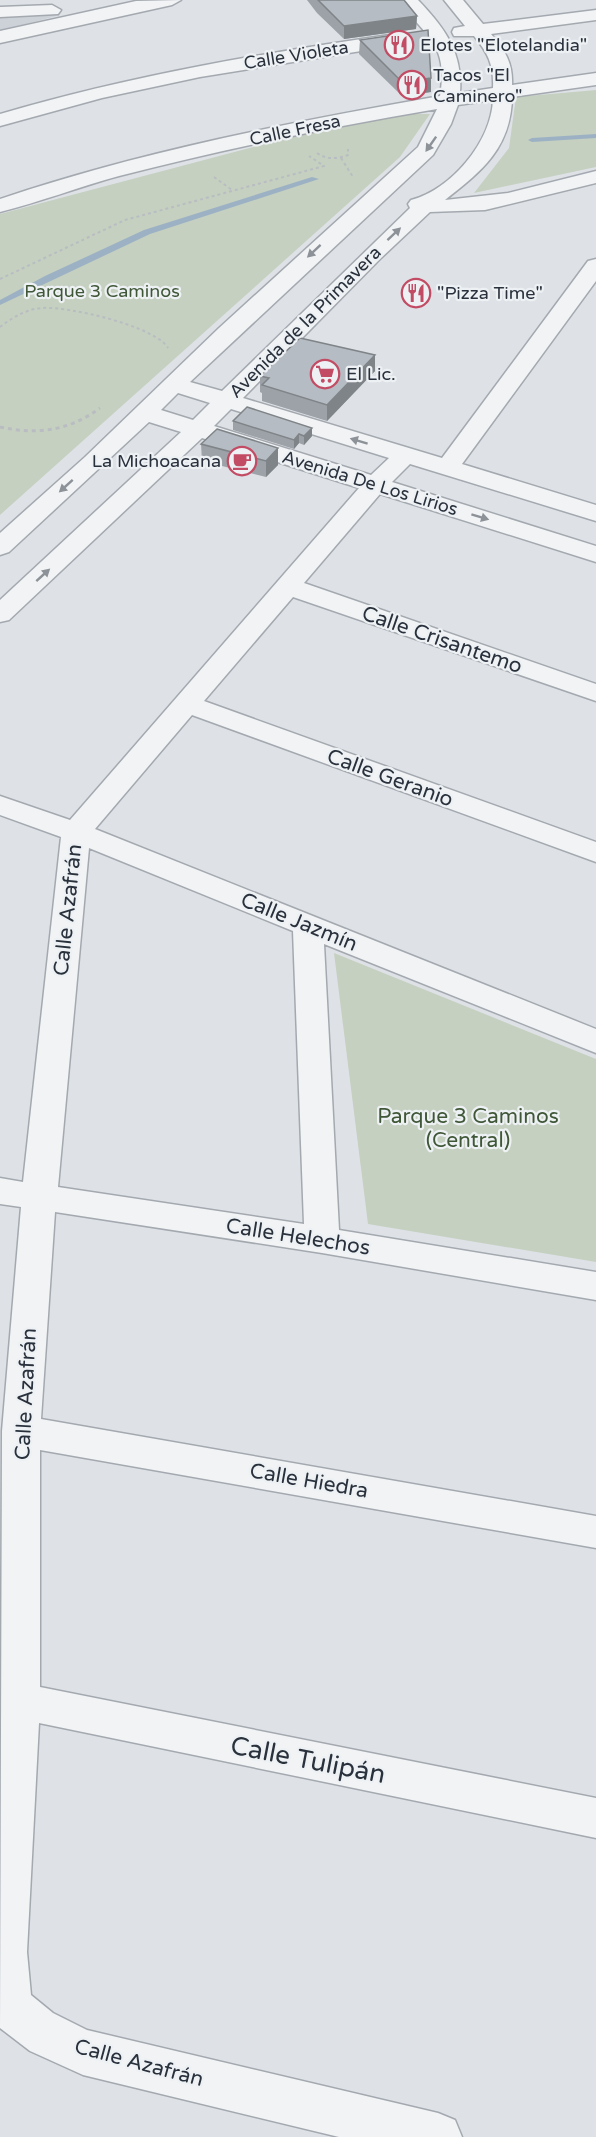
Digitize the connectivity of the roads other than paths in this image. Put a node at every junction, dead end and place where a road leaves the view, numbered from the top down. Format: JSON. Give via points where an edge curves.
{"nodes":[{"id":1,"x":172,"y":0,"type":"edge"},
{"id":2,"x":408,"y":0,"type":"edge"},
{"id":3,"x":453,"y":0,"type":"edge"},
{"id":4,"x":136,"y":6,"type":"junction"},
{"id":5,"x":0,"y":12,"type":"edge"},
{"id":6,"x":596,"y":15,"type":"edge"},
{"id":7,"x":480,"y":29,"type":"junction"},
{"id":8,"x":439,"y":35,"type":"junction"},
{"id":9,"x":0,"y":37,"type":"edge"},
{"id":10,"x":596,"y":79,"type":"edge"},
{"id":11,"x":504,"y":91,"type":"junction"},
{"id":12,"x":452,"y":100,"type":"junction"},
{"id":13,"x":0,"y":120,"type":"edge"},
{"id":14,"x":596,"y":177,"type":"edge"},
{"id":15,"x":375,"y":196,"type":"junction"},
{"id":16,"x":425,"y":205,"type":"junction"},
{"id":17,"x":0,"y":206,"type":"edge"},
{"id":18,"x":596,"y":266,"type":"edge"},
{"id":19,"x":173,"y":384,"type":"junction"},
{"id":20,"x":227,"y":400,"type":"junction"},
{"id":21,"x":143,"y":412,"type":"junction"},
{"id":22,"x":198,"y":429,"type":"junction"},
{"id":23,"x":406,"y":455,"type":"junction"},
{"id":24,"x":447,"y":468,"type":"junction"},
{"id":25,"x":375,"y":485,"type":"junction"},
{"id":26,"x":596,"y":513,"type":"edge"},
{"id":27,"x":0,"y":547,"type":"edge"},
{"id":28,"x":596,"y":554,"type":"edge"},
{"id":29,"x":289,"y":587,"type":"junction"},
{"id":30,"x":0,"y":614,"type":"edge"},
{"id":31,"x":596,"y":693,"type":"edge"},
{"id":32,"x":185,"y":703,"type":"junction"},
{"id":33,"x":0,"y":805,"type":"edge"},
{"id":34,"x":76,"y":832,"type":"junction"},
{"id":35,"x":596,"y":853,"type":"edge"},
{"id":36,"x":308,"y":926,"type":"junction"},
{"id":37,"x":596,"y":1042,"type":"edge"},
{"id":38,"x":0,"y":1191,"type":"edge"},
{"id":39,"x":39,"y":1199,"type":"junction"},
{"id":40,"x":322,"y":1240,"type":"junction"},
{"id":41,"x":596,"y":1286,"type":"edge"},
{"id":42,"x":21,"y":1431,"type":"junction"},
{"id":43,"x":596,"y":1532,"type":"edge"},
{"id":44,"x":20,"y":1701,"type":"junction"},
{"id":45,"x":596,"y":1818,"type":"edge"},
{"id":46,"x":438,"y":2137,"type":"edge"}],
"edges":[{"from":1,"to":4,"type":"street"},
{"from":2,"to":8,"type":"street","name":"Avenida de la Primavera"},
{"from":3,"to":7,"type":"street","name":"Avenida de la Primavera"},
{"from":4,"to":5,"type":"street"},
{"from":4,"to":9,"type":"street"},
{"from":6,"to":7,"type":"street","name":"Calle Violeta"},
{"from":7,"to":8,"type":"street","name":"Calle Violeta"},
{"from":7,"to":11,"type":"street","name":"Avenida de la Primavera","via":[[497,52]]},
{"from":8,"to":12,"type":"street","name":"Avenida de la Primavera","via":[[451,69]]},
{"from":8,"to":13,"type":"street","name":"Calle Violeta","via":[[297,53],[150,80]]},
{"from":10,"to":11,"type":"street","name":"Calle Fresa"},
{"from":11,"to":12,"type":"street","name":"Calle Fresa"},
{"from":11,"to":16,"type":"street","name":"Avenida de la Primavera","via":[[502,111],[477,165]]},
{"from":12,"to":15,"type":"street","name":"Avenida de la Primavera","one_way":true,"via":[[426,151]]},
{"from":12,"to":17,"type":"street","name":"Calle Fresa","via":[[100,174]]},
{"from":14,"to":16,"type":"street","via":[[482,203]]},
{"from":15,"to":16,"type":"street"},
{"from":15,"to":19,"type":"street","name":"Avenida de la Primavera","one_way":true},
{"from":20,"to":16,"type":"street","name":"Avenida de la Primavera","one_way":true},
{"from":18,"to":24,"type":"street"},
{"from":19,"to":20,"type":"street","name":"Avenida De Los Lirios"},
{"from":19,"to":21,"type":"street","name":"Avenida de la Primavera"},
{"from":20,"to":22,"type":"street","name":"Avenida de la Primavera"},
{"from":23,"to":20,"type":"street","name":"Avenida De Los Lirios","one_way":true},
{"from":21,"to":22,"type":"street","name":"Avenida De Los Lirios"},
{"from":21,"to":27,"type":"street","name":"Avenida de la Primavera","one_way":true},
{"from":22,"to":25,"type":"street","name":"Avenida De Los Lirios"},
{"from":30,"to":22,"type":"street","name":"Avenida de la Primavera","one_way":true},
{"from":23,"to":24,"type":"street","name":"Avenida De Los Lirios"},
{"from":23,"to":25,"type":"street","name":"Calle Azafrán"},
{"from":24,"to":26,"type":"street","name":"Avenida De Los Lirios"},
{"from":25,"to":28,"type":"street","name":"Avenida De Los Lirios","one_way":true},
{"from":25,"to":29,"type":"street","name":"Calle Azafrán"},
{"from":29,"to":31,"type":"street","name":"Calle Crisantemo"},
{"from":29,"to":32,"type":"street","name":"Calle Azafrán"},
{"from":32,"to":34,"type":"street","name":"Calle Azafrán"},
{"from":32,"to":35,"type":"street","name":"Calle Geranio"},
{"from":33,"to":34,"type":"street","name":"Calle Jazmín"},
{"from":34,"to":36,"type":"street","name":"Calle Jazmín"},
{"from":34,"to":39,"type":"street","name":"Calle Azafrán"},
{"from":36,"to":37,"type":"street","name":"Calle Jazmín"},
{"from":36,"to":40,"type":"street"},
{"from":38,"to":39,"type":"street","name":"Calle Helechos"},
{"from":39,"to":40,"type":"street","name":"Calle Helechos"},
{"from":39,"to":42,"type":"street","name":"Calle Azafrán"},
{"from":40,"to":41,"type":"street","name":"Calle Helechos"},
{"from":42,"to":43,"type":"street","name":"Calle Hiedra"},
{"from":42,"to":44,"type":"street","name":"Calle Azafrán"},
{"from":44,"to":45,"type":"street","name":"Calle Tulipán"},
{"from":44,"to":46,"type":"street","name":"Calle Azafrán","via":[[4,1952],[6,1981],[15,2012],[43,2032],[83,2052]]}]}
